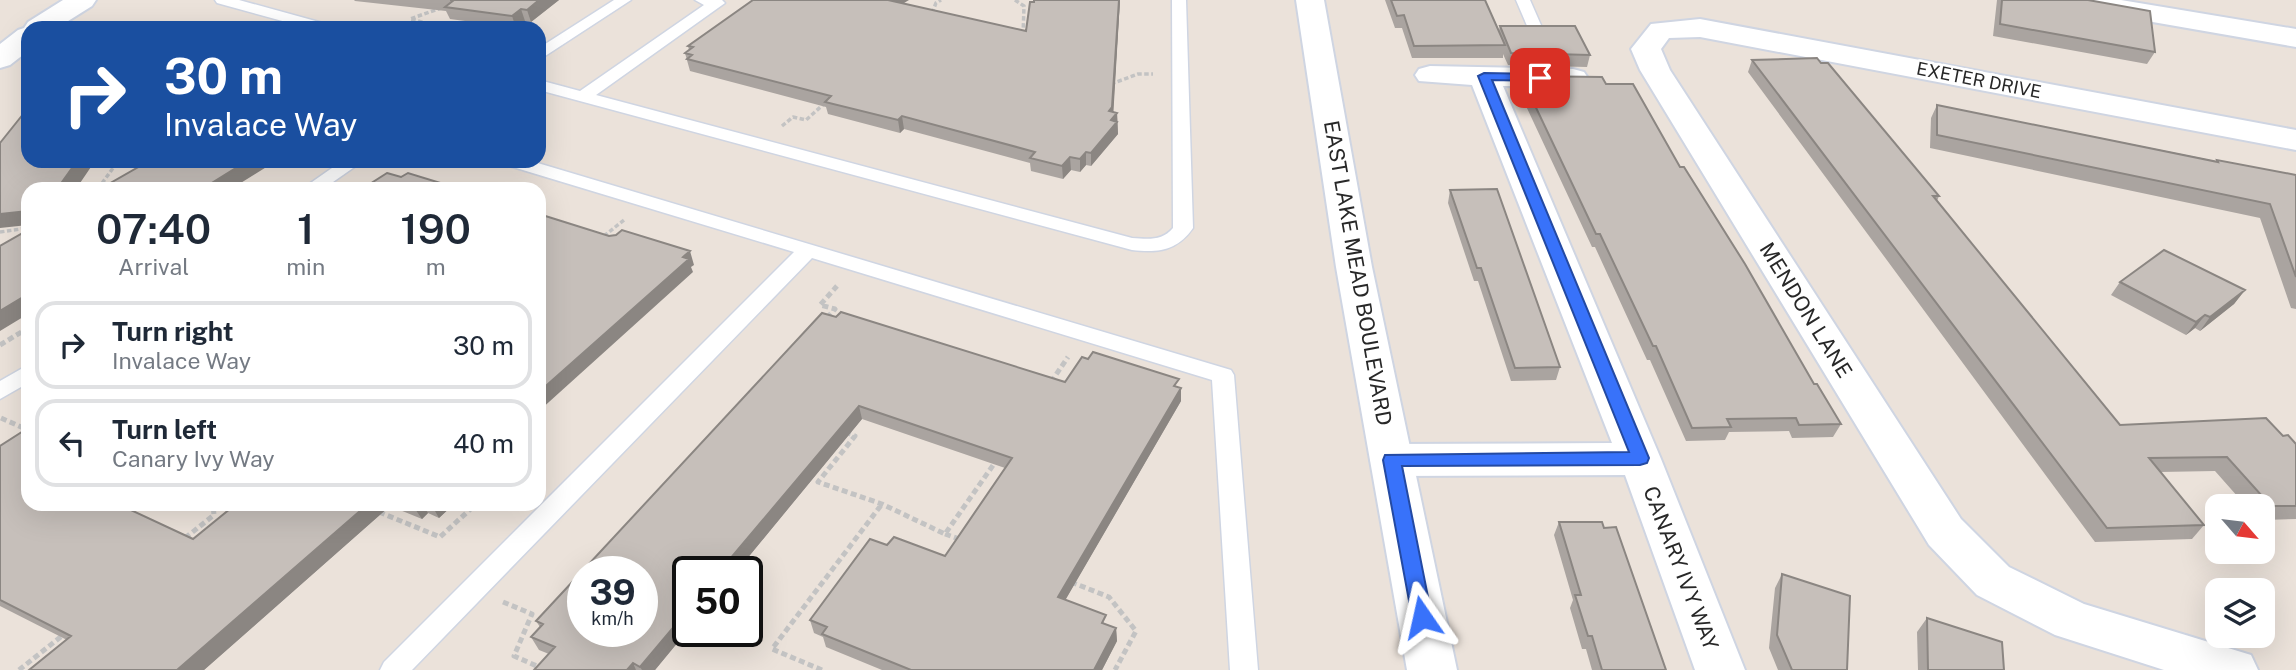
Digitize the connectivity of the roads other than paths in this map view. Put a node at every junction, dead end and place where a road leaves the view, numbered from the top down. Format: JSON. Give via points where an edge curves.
{"nodes":[{"id":1,"x":82,"y":0,"type":"edge"},
{"id":2,"x":222,"y":0,"type":"edge"},
{"id":3,"x":624,"y":0,"type":"edge"},
{"id":4,"x":702,"y":0,"type":"edge"},
{"id":5,"x":1179,"y":0,"type":"edge"},
{"id":6,"x":1310,"y":0,"type":"edge"},
{"id":7,"x":1523,"y":0,"type":"edge"},
{"id":8,"x":2072,"y":0,"type":"edge"},
{"id":9,"x":2219,"y":13,"type":"edge"},
{"id":10,"x":49,"y":21,"type":"edge"},
{"id":11,"x":299,"y":21,"type":"edge"},
{"id":12,"x":1661,"y":30,"type":"joint"},
{"id":13,"x":1536,"y":32,"type":"edge"},
{"id":14,"x":2296,"y":38,"type":"edge"},
{"id":15,"x":21,"y":42,"type":"edge"},
{"id":16,"x":546,"y":50,"type":"edge"},
{"id":17,"x":0,"y":59,"type":"edge"},
{"id":18,"x":1430,"y":75,"type":"dead end"},
{"id":19,"x":1484,"y":76,"type":"junction"},
{"id":20,"x":1596,"y":79,"type":"edge"},
{"id":21,"x":546,"y":87,"type":"edge"},
{"id":22,"x":582,"y":97,"type":"junction"},
{"id":23,"x":2296,"y":140,"type":"edge"},
{"id":24,"x":343,"y":168,"type":"edge"},
{"id":25,"x":535,"y":168,"type":"edge"},
{"id":26,"x":322,"y":182,"type":"edge"},
{"id":27,"x":808,"y":250,"type":"junction"},
{"id":28,"x":21,"y":378,"type":"edge"},
{"id":29,"x":0,"y":391,"type":"edge"},
{"id":30,"x":1640,"y":458,"type":"junction"},
{"id":31,"x":1391,"y":460,"type":"junction"},
{"id":32,"x":394,"y":670,"type":"edge"},
{"id":33,"x":1244,"y":670,"type":"edge"},
{"id":34,"x":1432,"y":670,"type":"edge"},
{"id":35,"x":1720,"y":670,"type":"edge"},
{"id":36,"x":2233,"y":670,"type":"edge"}],
"edges":[{"from":1,"to":10,"type":"street"},
{"from":2,"to":11,"type":"lane"},
{"from":3,"to":16,"type":"lane"},
{"from":4,"to":22,"type":"lane","via":[[717,4]]},
{"from":5,"to":22,"type":"lane","via":[[1183,228],[1177,240],[1160,246],[1132,244]]},
{"from":6,"to":31,"type":"street","name":"EAST LAKE MEAD BOULEVARD"},
{"from":7,"to":13,"type":"lane"},
{"from":8,"to":9,"type":"street"},
{"from":9,"to":14,"type":"street"},
{"from":12,"to":23,"type":"street","name":"EXETER DRIVE","via":[[1700,28]]},
{"from":12,"to":36,"type":"street","name":"MENDON LANE","via":[[1646,49],[1655,70],[1945,533],[1993,581],[2072,621]]},
{"from":15,"to":17,"type":"street"},
{"from":18,"to":19,"type":"street"},
{"from":19,"to":20,"type":"street"},
{"from":19,"to":30,"type":"street","name":"CANARY IVY WAY"},
{"from":21,"to":22,"type":"lane"},
{"from":24,"to":26,"type":"lane"},
{"from":25,"to":27,"type":"lane"},
{"from":27,"to":32,"type":"lane"},
{"from":27,"to":33,"type":"lane","via":[[1223,375]]},
{"from":28,"to":29,"type":"lane"},
{"from":30,"to":31,"type":"street"},
{"from":30,"to":35,"type":"street","name":"CANARY IVY WAY"},
{"from":31,"to":34,"type":"street","name":"EAST LAKE MEAD BOULEVARD"}]}
